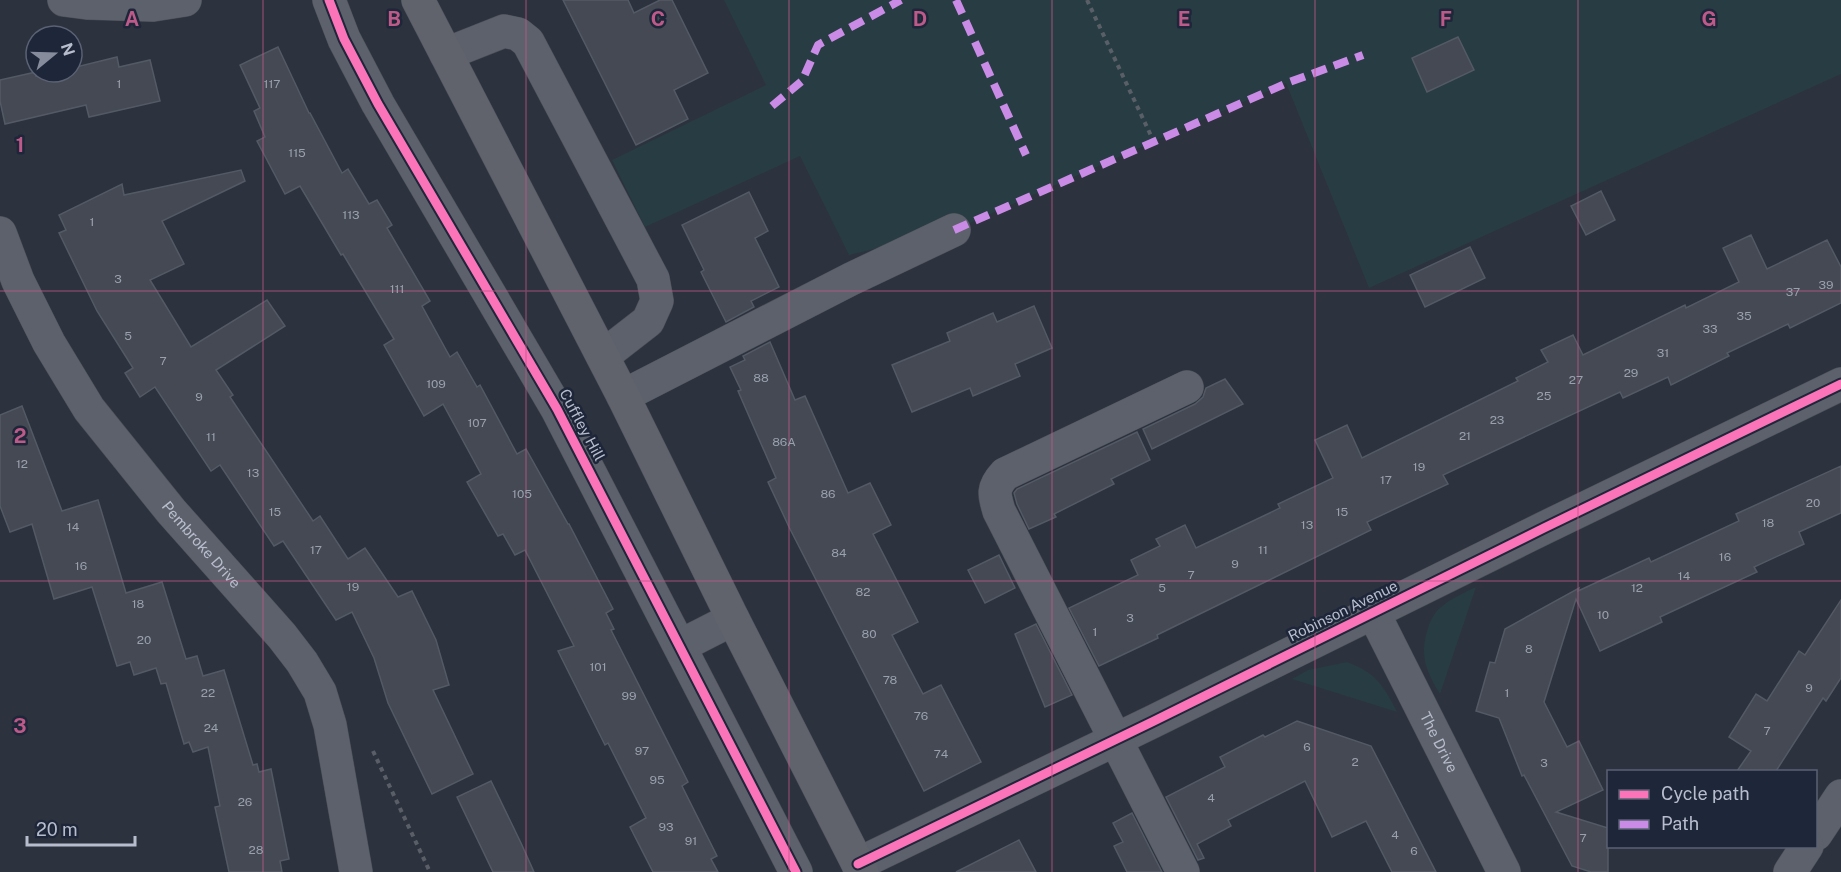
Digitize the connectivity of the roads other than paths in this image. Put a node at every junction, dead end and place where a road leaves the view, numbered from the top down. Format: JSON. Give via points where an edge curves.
{"nodes":[{"id":1,"x":64,"y":0,"type":"edge"},
{"id":2,"x":185,"y":0,"type":"edge"},
{"id":3,"x":329,"y":0,"type":"edge"},
{"id":4,"x":418,"y":0,"type":"edge"},
{"id":5,"x":446,"y":54,"type":"junction"},
{"id":6,"x":954,"y":230,"type":"dead end"},
{"id":7,"x":0,"y":233,"type":"edge"},
{"id":8,"x":603,"y":356,"type":"junction"},
{"id":9,"x":1841,"y":384,"type":"edge"},
{"id":10,"x":1187,"y":387,"type":"dead end"},
{"id":11,"x":623,"y":396,"type":"junction"},
{"id":12,"x":1373,"y":612,"type":"junction"},
{"id":13,"x":733,"y":619,"type":"junction"},
{"id":14,"x":680,"y":646,"type":"junction"},
{"id":15,"x":1115,"y":740,"type":"junction"},
{"id":16,"x":1841,"y":796,"type":"edge"},
{"id":17,"x":1817,"y":831,"type":"edge"},
{"id":18,"x":1806,"y":848,"type":"edge"},
{"id":19,"x":860,"y":868,"type":"edge"},
{"id":20,"x":356,"y":872,"type":"edge"},
{"id":21,"x":796,"y":872,"type":"edge"},
{"id":22,"x":1183,"y":872,"type":"edge"},
{"id":23,"x":1504,"y":872,"type":"edge"},
{"id":24,"x":1790,"y":872,"type":"edge"}],
"edges":[{"from":1,"to":2,"type":"street","via":[[153,5]]},
{"from":3,"to":14,"type":"street","name":"Cuffley Hill","via":[[344,39],[378,104],[557,409]]},
{"from":4,"to":5,"type":"main road"},
{"from":5,"to":8,"type":"main road"},
{"from":5,"to":8,"type":"street","via":[[504,31],[518,34],[528,42],[653,279],[657,302],[648,321]]},
{"from":6,"to":11,"type":"street"},
{"from":7,"to":20,"type":"street","name":"Pembroke Drive","via":[[44,333],[89,409],[171,511],[282,636],[320,692],[330,725]]},
{"from":8,"to":11,"type":"main road"},
{"from":9,"to":12,"type":"street","name":"Robinson Avenue"},
{"from":10,"to":15,"type":"street","via":[[1005,474],[994,494],[999,511]]},
{"from":11,"to":13,"type":"main road"},
{"from":12,"to":15,"type":"street","name":"Robinson Avenue"},
{"from":12,"to":23,"type":"street","name":"The Drive"},
{"from":13,"to":14,"type":"street"},
{"from":13,"to":19,"type":"main road"},
{"from":14,"to":21,"type":"street","name":"Cuffley Hill"},
{"from":15,"to":19,"type":"street","name":"Robinson Avenue"},
{"from":15,"to":22,"type":"street"},
{"from":16,"to":17,"type":"street"},
{"from":18,"to":24,"type":"street"}]}
